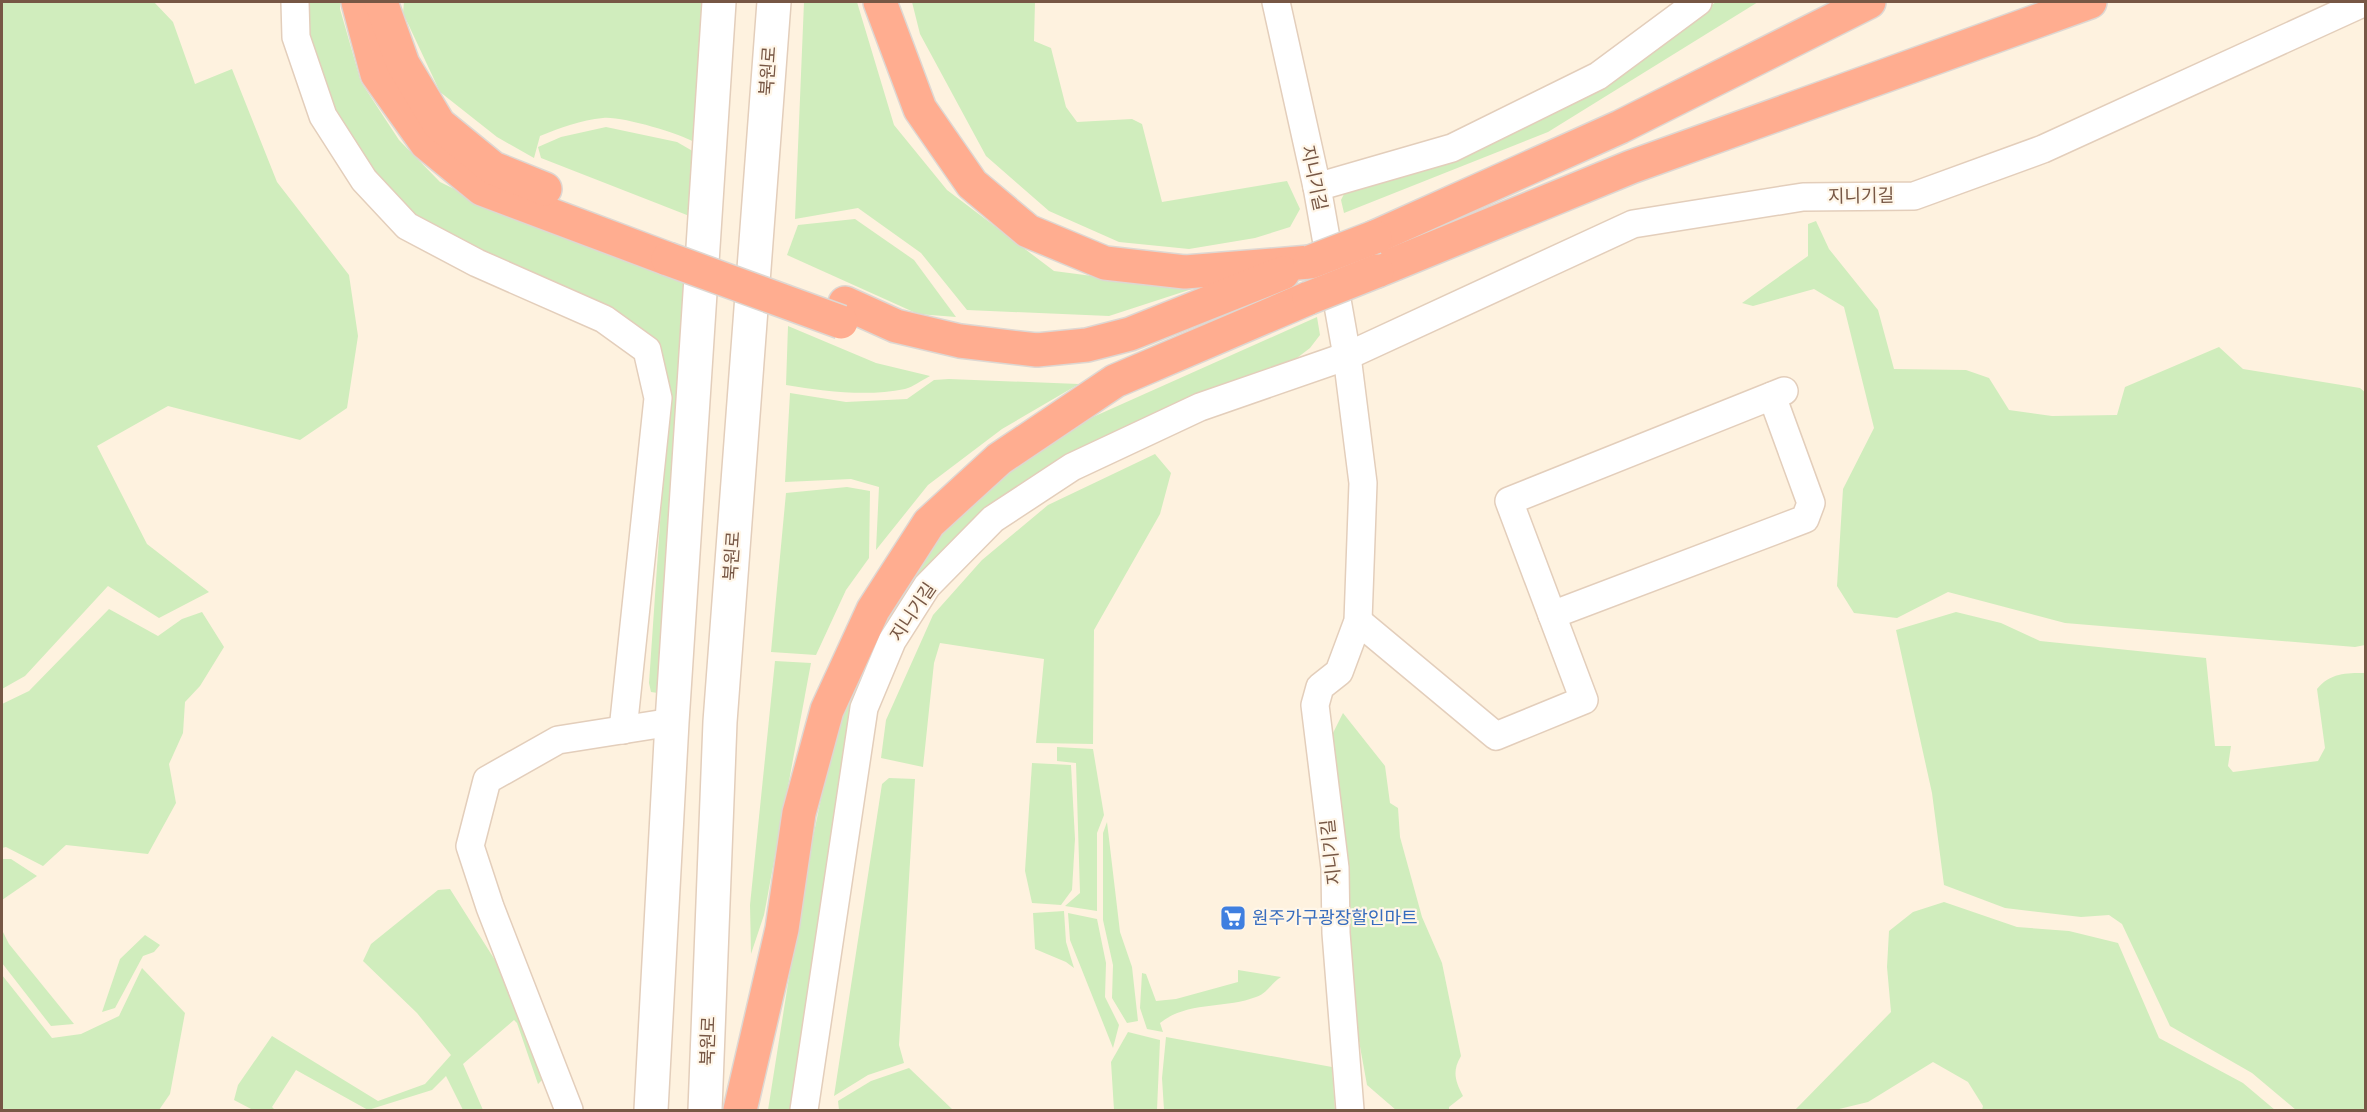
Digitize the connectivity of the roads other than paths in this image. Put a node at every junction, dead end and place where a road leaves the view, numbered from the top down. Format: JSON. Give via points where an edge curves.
{"nodes":[{"id":1,"x":295,"y":2,"type":"edge"},
{"id":2,"x":358,"y":2,"type":"edge"},
{"id":3,"x":381,"y":2,"type":"edge"},
{"id":4,"x":719,"y":2,"type":"edge"},
{"id":5,"x":774,"y":2,"type":"edge"},
{"id":6,"x":880,"y":2,"type":"edge"},
{"id":7,"x":1276,"y":2,"type":"edge"},
{"id":8,"x":1698,"y":2,"type":"edge"},
{"id":9,"x":1869,"y":2,"type":"edge"},
{"id":10,"x":2090,"y":2,"type":"edge"},
{"id":11,"x":2365,"y":2,"type":"edge"},
{"id":12,"x":1317,"y":187,"type":"junction"},
{"id":13,"x":670,"y":248,"type":"junction"},
{"id":14,"x":1310,"y":262,"type":"junction"},
{"id":15,"x":1310,"y":298,"type":"junction"},
{"id":16,"x":843,"y":313,"type":"junction"},
{"id":17,"x":1347,"y":356,"type":"junction"},
{"id":18,"x":1552,"y":615,"type":"junction"},
{"id":19,"x":1358,"y":621,"type":"junction"},
{"id":20,"x":672,"y":722,"type":"junction"},
{"id":21,"x":720,"y":722,"type":"junction"},
{"id":22,"x":623,"y":730,"type":"junction"},
{"id":23,"x":569,"y":1110,"type":"edge"},
{"id":24,"x":651,"y":1110,"type":"edge"},
{"id":25,"x":705,"y":1110,"type":"edge"},
{"id":26,"x":740,"y":1110,"type":"edge"},
{"id":27,"x":804,"y":1110,"type":"edge"},
{"id":28,"x":1350,"y":1110,"type":"edge"}],
"edges":[{"from":1,"to":22,"type":"street","via":[[296,37],[323,116],[364,180],[407,226],[477,263],[604,319],[647,350],[658,398]]},
{"from":2,"to":13,"type":"highway","via":[[377,75],[426,143],[482,189]]},
{"from":3,"to":13,"type":"highway","via":[[403,64],[439,124],[493,168]]},
{"from":4,"to":20,"type":"street"},
{"from":5,"to":21,"type":"street","name":"북원로"},
{"from":6,"to":14,"type":"highway","via":[[920,109],[972,184],[1028,231],[1105,263],[1185,272]]},
{"from":7,"to":12,"type":"street","name":"지니기길"},
{"from":8,"to":12,"type":"street","via":[[1598,76],[1452,148]]},
{"from":9,"to":14,"type":"highway","bridge":true,"via":[[1620,127],[1376,237]]},
{"from":10,"to":15,"type":"highway","bridge":true,"via":[[1631,167]]},
{"from":11,"to":17,"type":"street","name":"지니기길","via":[[2043,149],[1914,196],[1803,197],[1633,224]]},
{"from":12,"to":17,"type":"street","name":"지니기길"},
{"from":13,"to":16,"type":"highway"},
{"from":14,"to":16,"type":"highway","via":[[1130,334],[1087,345],[1036,350],[960,341]]},
{"from":15,"to":16,"type":"highway","via":[[1161,345],[1041,369],[959,361],[898,344]]},
{"from":15,"to":26,"type":"highway","via":[[1115,381],[999,459],[929,523],[873,610],[827,710],[800,813],[782,929]]},
{"from":17,"to":19,"type":"street","name":"지니기길","via":[[1363,483]]},
{"from":17,"to":27,"type":"street","name":"지니기길","via":[[1200,407],[1072,466],[993,519],[927,586],[892,641],[864,708]]},
{"from":18,"to":18,"type":"street","via":[[1509,501],[1778,393],[1811,503],[1805,519]]},
{"from":18,"to":19,"type":"street","via":[[1584,700],[1496,736]]},
{"from":19,"to":28,"type":"street","name":"지니기길","via":[[1339,672],[1320,687],[1315,705],[1335,868],[1336,933]]},
{"from":20,"to":21,"type":"street"},
{"from":20,"to":22,"type":"street"},
{"from":20,"to":24,"type":"street"},
{"from":21,"to":25,"type":"street","name":"북원로"},
{"from":22,"to":23,"type":"street","via":[[558,740],[487,780],[470,846]]}]}
